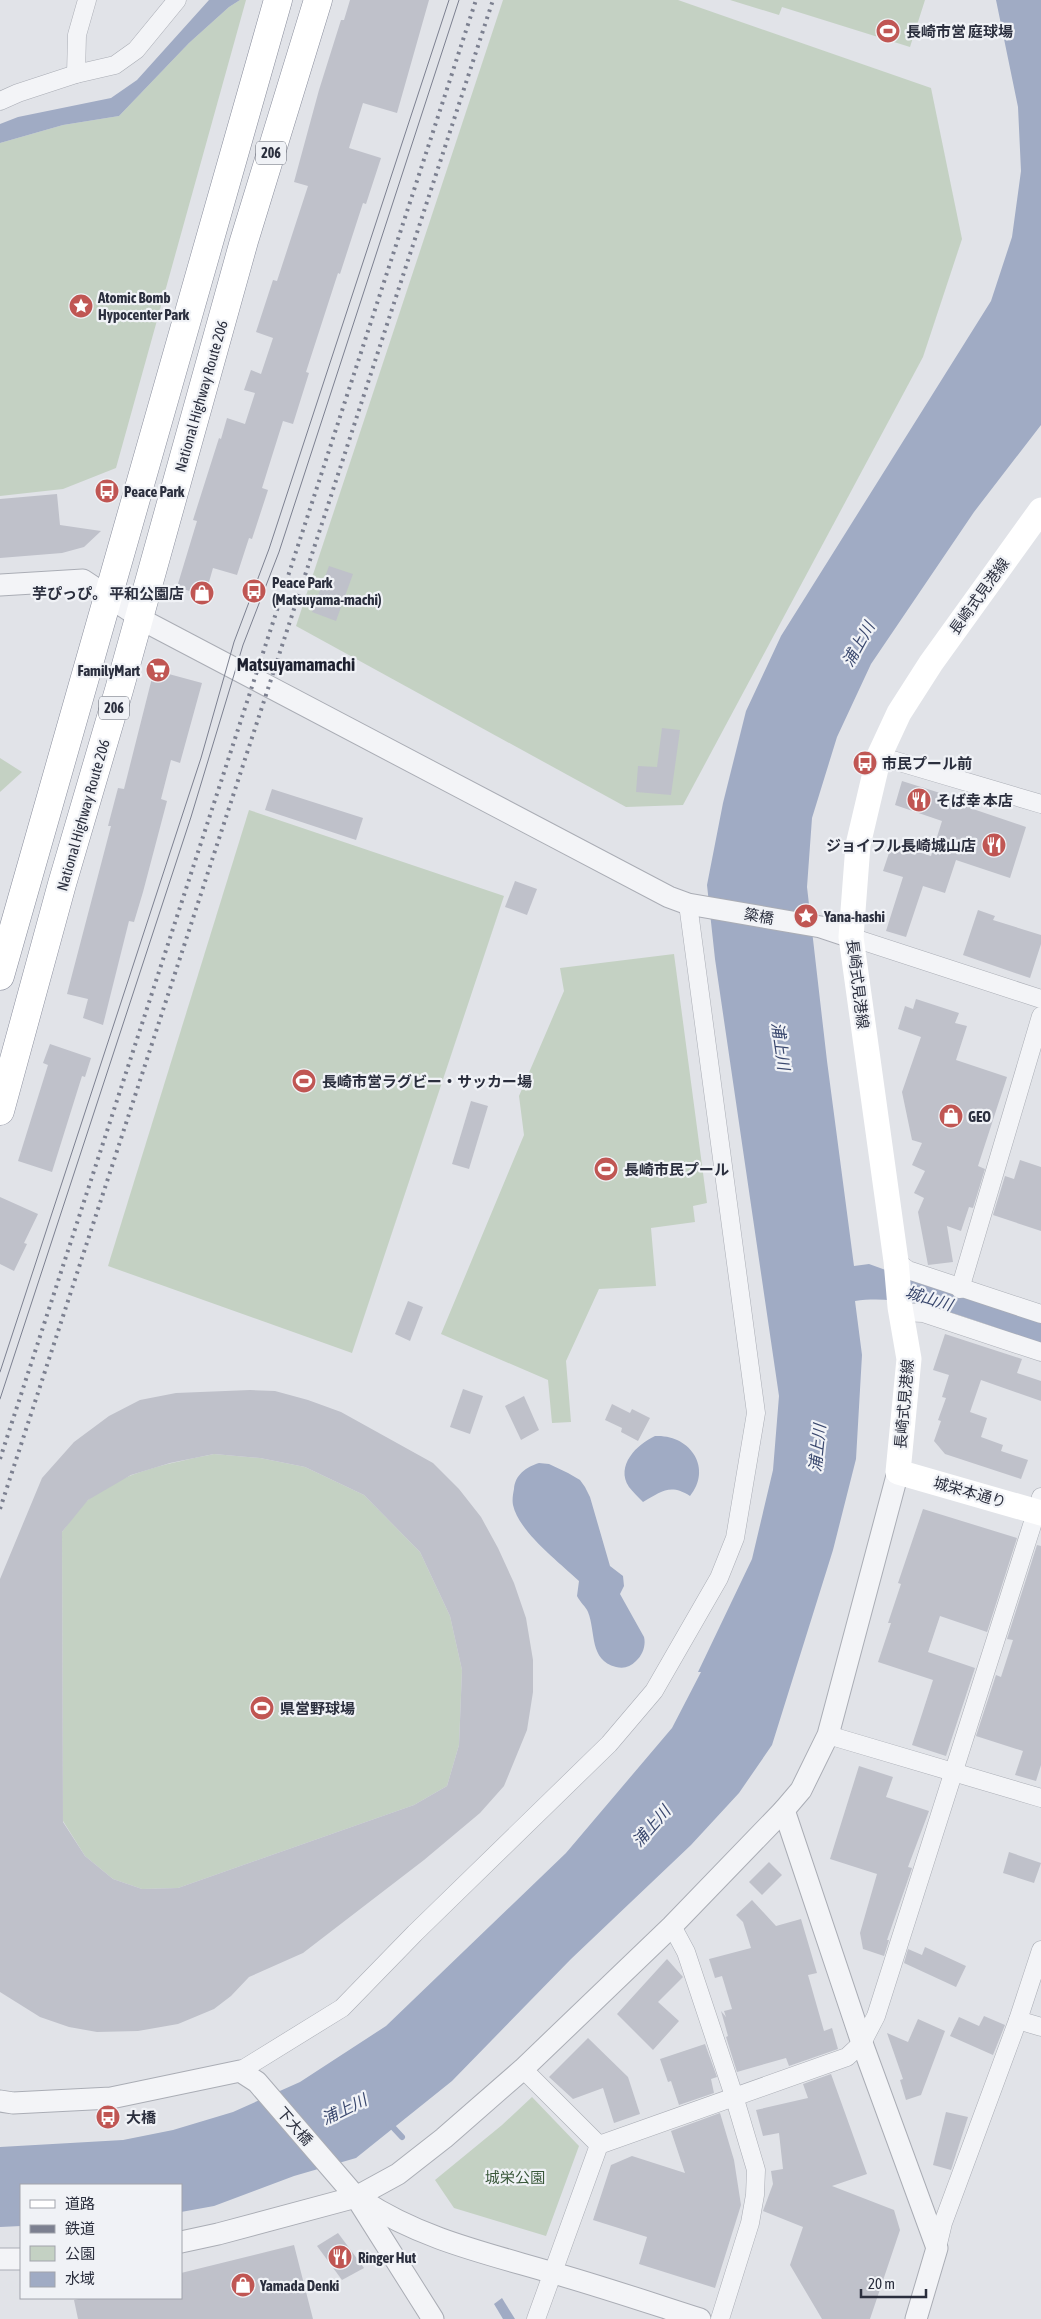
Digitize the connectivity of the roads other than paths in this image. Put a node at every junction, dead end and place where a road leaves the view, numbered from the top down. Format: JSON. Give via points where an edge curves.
{"nodes":[{"id":1,"x":87,"y":0,"type":"edge"},
{"id":2,"x":177,"y":0,"type":"edge"},
{"id":3,"x":278,"y":0,"type":"edge"},
{"id":4,"x":318,"y":0,"type":"edge"},
{"id":5,"x":76,"y":74,"type":"junction"},
{"id":6,"x":0,"y":101,"type":"edge"},
{"id":7,"x":1041,"y":510,"type":"edge"},
{"id":8,"x":0,"y":585,"type":"edge"},
{"id":9,"x":107,"y":597,"type":"junction"},
{"id":10,"x":138,"y":617,"type":"junction"},
{"id":11,"x":879,"y":756,"type":"junction"},
{"id":12,"x":1041,"y":804,"type":"edge"},
{"id":13,"x":693,"y":904,"type":"junction"},
{"id":14,"x":851,"y":937,"type":"junction"},
{"id":15,"x":0,"y":976,"type":"edge"},
{"id":16,"x":1041,"y":999,"type":"edge"},
{"id":17,"x":1041,"y":1016,"type":"edge"},
{"id":18,"x":0,"y":1112,"type":"edge"},
{"id":19,"x":896,"y":1264,"type":"junction"},
{"id":20,"x":960,"y":1289,"type":"junction"},
{"id":21,"x":901,"y":1309,"type":"junction"},
{"id":22,"x":1041,"y":1314,"type":"edge"},
{"id":23,"x":1041,"y":1352,"type":"edge"},
{"id":24,"x":898,"y":1472,"type":"junction"},
{"id":25,"x":1040,"y":1507,"type":"edge"},
{"id":26,"x":828,"y":1735,"type":"junction"},
{"id":27,"x":955,"y":1772,"type":"junction"},
{"id":28,"x":1041,"y":1798,"type":"edge"},
{"id":29,"x":784,"y":1810,"type":"junction"},
{"id":30,"x":672,"y":1926,"type":"junction"},
{"id":31,"x":1040,"y":1956,"type":"edge"},
{"id":32,"x":1018,"y":2020,"type":"junction"},
{"id":33,"x":1041,"y":2027,"type":"edge"},
{"id":34,"x":862,"y":2043,"type":"junction"},
{"id":35,"x":522,"y":2069,"type":"junction"},
{"id":36,"x":248,"y":2077,"type":"junction"},
{"id":37,"x":734,"y":2096,"type":"junction"},
{"id":38,"x":0,"y":2101,"type":"edge"},
{"id":39,"x":599,"y":2145,"type":"junction"},
{"id":40,"x":356,"y":2197,"type":"junction"},
{"id":41,"x":182,"y":2242,"type":"edge"},
{"id":42,"x":937,"y":2248,"type":"junction"},
{"id":43,"x":0,"y":2259,"type":"edge"},
{"id":44,"x":20,"y":2259,"type":"edge"},
{"id":45,"x":552,"y":2272,"type":"junction"},
{"id":46,"x":433,"y":2319,"type":"edge"},
{"id":47,"x":536,"y":2319,"type":"edge"},
{"id":48,"x":700,"y":2319,"type":"edge"},
{"id":49,"x":720,"y":2319,"type":"edge"},
{"id":50,"x":916,"y":2319,"type":"edge"}],
"edges":[{"from":1,"to":5,"type":"street","via":[[77,35]]},
{"from":2,"to":5,"type":"street","via":[[127,58],[115,65]]},
{"from":3,"to":9,"type":"highway","number":"206"},
{"from":4,"to":10,"type":"highway","name":"National Highway Route 206","number":"206","via":[[242,250]]},
{"from":5,"to":6,"type":"street"},
{"from":7,"to":11,"type":"main road","name":"長崎式見港線","via":[[931,663],[899,713]]},
{"from":8,"to":9,"type":"street","name":"簗橋","via":[[83,580]]},
{"from":9,"to":10,"type":"street","name":"簗橋"},
{"from":9,"to":15,"type":"highway","number":"206"},
{"from":10,"to":13,"type":"street","name":"簗橋","via":[[669,897]]},
{"from":10,"to":18,"type":"highway","name":"National Highway Route 206","number":"206"},
{"from":11,"to":12,"type":"street"},
{"from":11,"to":14,"type":"main road","name":"長崎式見港線","via":[[858,845]]},
{"from":13,"to":14,"type":"street","name":"簗橋","via":[[821,927]]},
{"from":13,"to":36,"type":"street","via":[[756,1413],[735,1538],[719,1578],[654,1691],[609,1744],[342,2008]]},
{"from":14,"to":16,"type":"street"},
{"from":14,"to":19,"type":"main road","name":"長崎式見港線"},
{"from":17,"to":20,"type":"street"},
{"from":19,"to":20,"type":"street"},
{"from":19,"to":21,"type":"main road","name":"長崎式見港線"},
{"from":20,"to":22,"type":"street"},
{"from":21,"to":23,"type":"street","via":[[923,1313]]},
{"from":21,"to":24,"type":"main road","name":"長崎式見港線","via":[[910,1359]]},
{"from":24,"to":25,"type":"main road","name":"城栄本通り"},
{"from":24,"to":26,"type":"street"},
{"from":25,"to":27,"type":"street"},
{"from":26,"to":27,"type":"street"},
{"from":26,"to":29,"type":"street","via":[[801,1790]]},
{"from":27,"to":28,"type":"street"},
{"from":27,"to":34,"type":"street","via":[[876,2016]]},
{"from":29,"to":30,"type":"street"},
{"from":29,"to":34,"type":"street"},
{"from":30,"to":35,"type":"street"},
{"from":30,"to":37,"type":"street","via":[[686,1952]]},
{"from":31,"to":32,"type":"street"},
{"from":32,"to":33,"type":"street"},
{"from":32,"to":42,"type":"street","via":[[943,2223]]},
{"from":34,"to":37,"type":"street","via":[[848,2057]]},
{"from":34,"to":42,"type":"street"},
{"from":35,"to":39,"type":"street"},
{"from":35,"to":40,"type":"street","via":[[398,2174]]},
{"from":36,"to":38,"type":"street","via":[[111,2098]]},
{"from":36,"to":40,"type":"street","name":"下大橋"},
{"from":37,"to":39,"type":"street"},
{"from":37,"to":49,"type":"street","via":[[756,2170],[750,2223]]},
{"from":39,"to":45,"type":"street"},
{"from":40,"to":41,"type":"street"},
{"from":40,"to":45,"type":"street","via":[[383,2214],[448,2243]]},
{"from":40,"to":46,"type":"street"},
{"from":42,"to":50,"type":"street"},
{"from":43,"to":44,"type":"street"},
{"from":45,"to":47,"type":"street"},
{"from":45,"to":48,"type":"street"}]}
